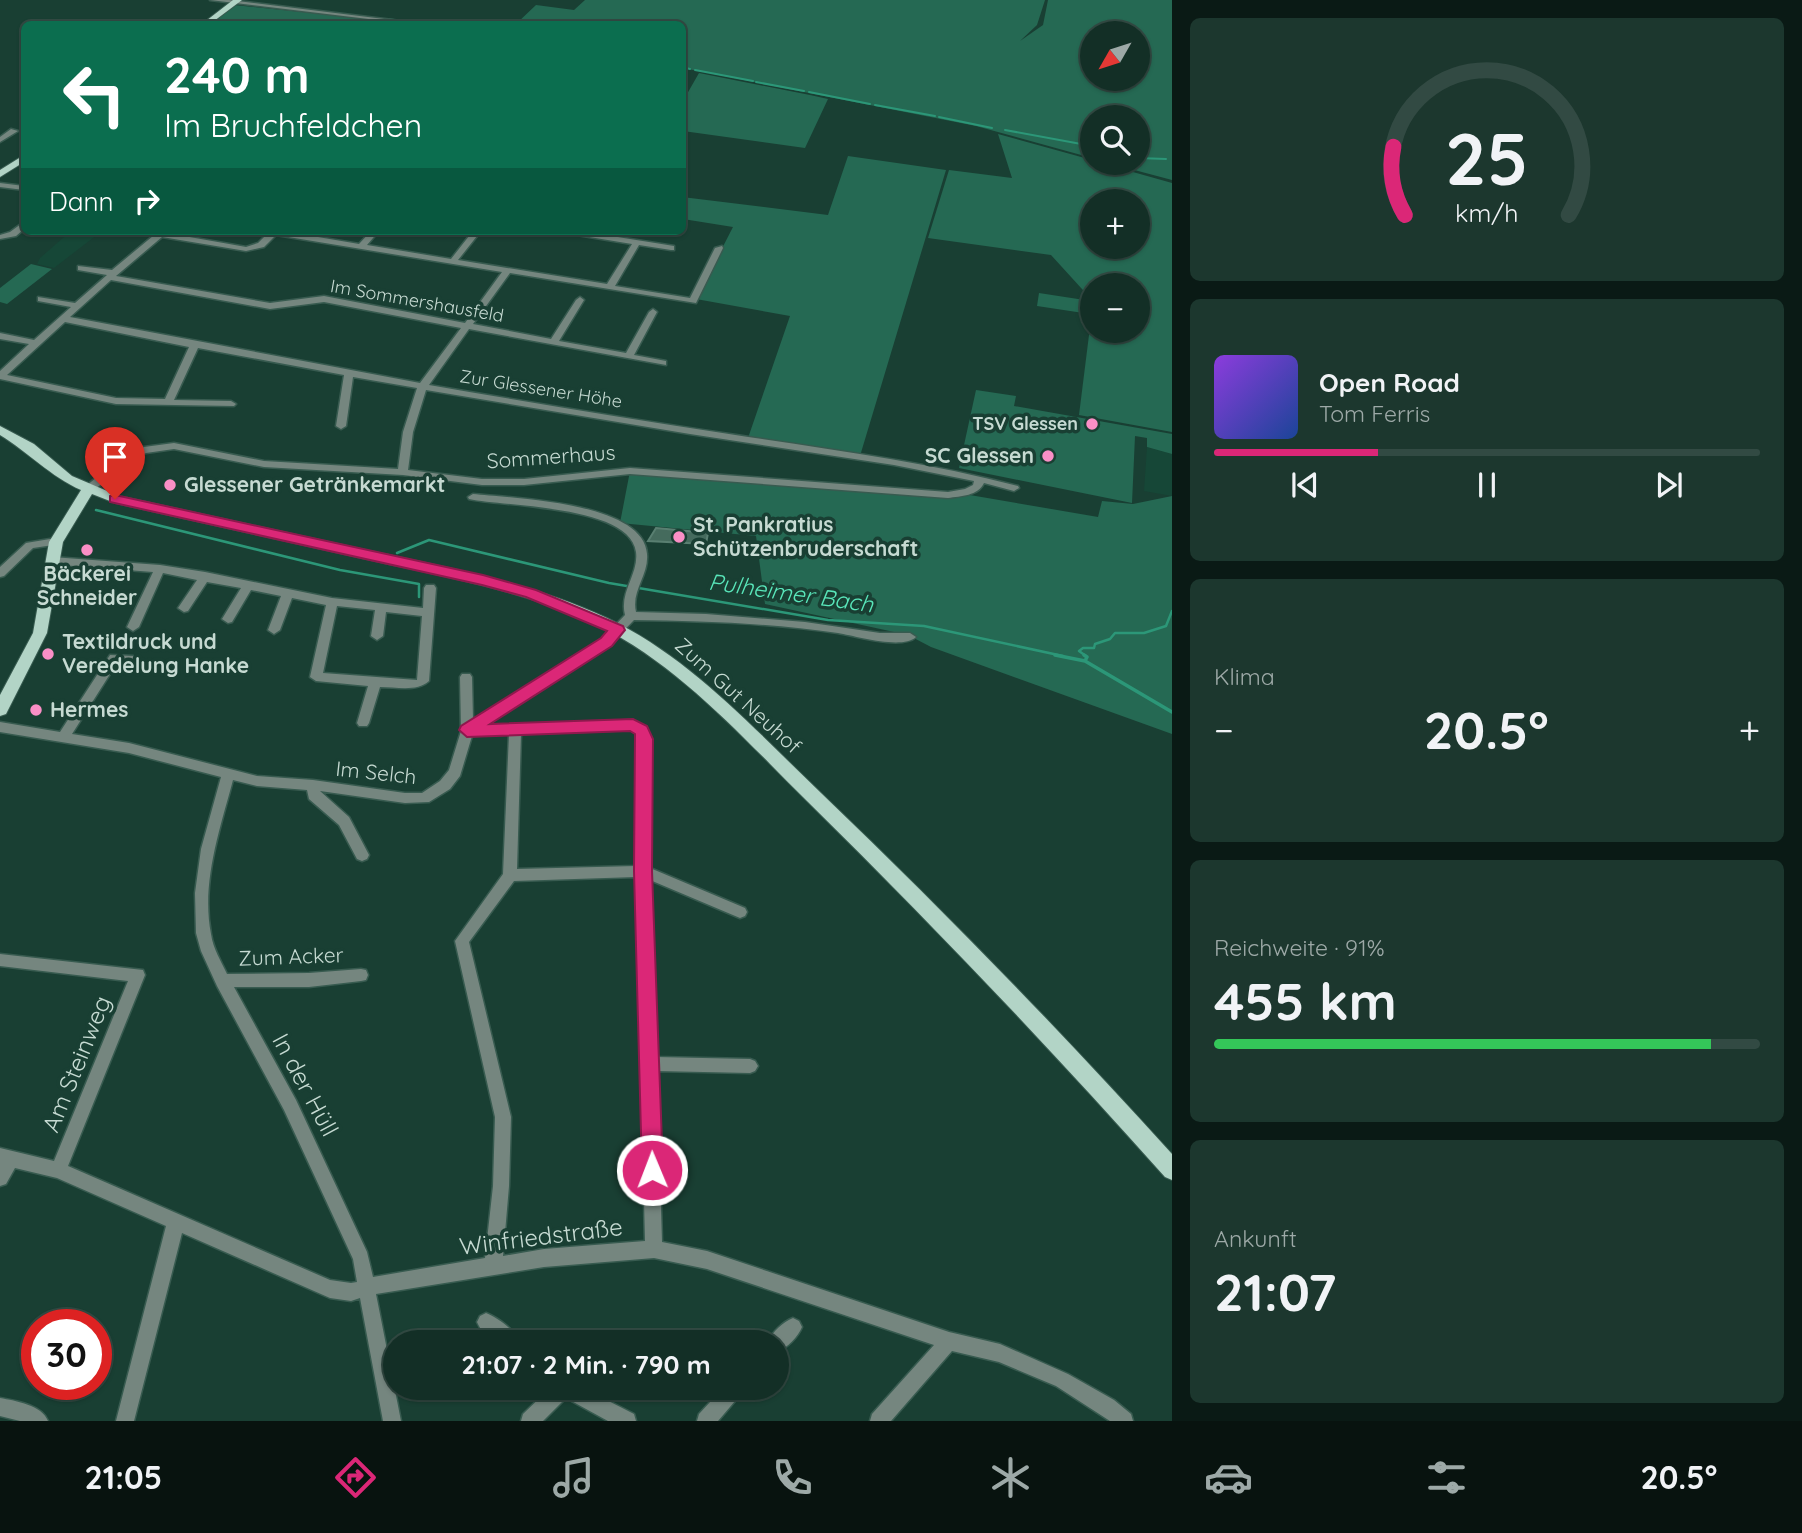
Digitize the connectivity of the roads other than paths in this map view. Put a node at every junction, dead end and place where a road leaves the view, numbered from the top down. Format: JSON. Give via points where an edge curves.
{"nodes":[{"id":1,"x":213,"y":0,"type":"edge"},
{"id":2,"x":235,"y":2,"type":"edge"},
{"id":3,"x":210,"y":21,"type":"edge"},
{"id":4,"x":396,"y":21,"type":"edge"},
{"id":5,"x":14,"y":131,"type":"dead end"},
{"id":6,"x":0,"y":140,"type":"edge"},
{"id":7,"x":21,"y":160,"type":"edge"},
{"id":8,"x":0,"y":174,"type":"edge"},
{"id":9,"x":0,"y":185,"type":"edge"},
{"id":10,"x":21,"y":188,"type":"edge"},
{"id":11,"x":21,"y":228,"type":"edge"},
{"id":12,"x":159,"y":235,"type":"edge"},
{"id":13,"x":178,"y":235,"type":"edge"},
{"id":14,"x":271,"y":235,"type":"edge"},
{"id":15,"x":294,"y":235,"type":"edge"},
{"id":16,"x":371,"y":235,"type":"edge"},
{"id":17,"x":474,"y":235,"type":"edge"},
{"id":18,"x":590,"y":235,"type":"edge"},
{"id":19,"x":0,"y":237,"type":"edge"},
{"id":20,"x":636,"y":242,"type":"junction"},
{"id":21,"x":362,"y":245,"type":"junction"},
{"id":22,"x":671,"y":248,"type":"dead end"},
{"id":23,"x":719,"y":248,"type":"dead end"},
{"id":24,"x":453,"y":261,"type":"junction"},
{"id":25,"x":81,"y":268,"type":"dead end"},
{"id":26,"x":508,"y":270,"type":"junction"},
{"id":27,"x":111,"y":275,"type":"junction"},
{"id":28,"x":610,"y":286,"type":"junction"},
{"id":29,"x":41,"y":299,"type":"dead end"},
{"id":30,"x":580,"y":300,"type":"dead end"},
{"id":31,"x":78,"y":306,"type":"junction"},
{"id":32,"x":653,"y":312,"type":"dead end"},
{"id":33,"x":64,"y":319,"type":"junction"},
{"id":34,"x":468,"y":325,"type":"junction"},
{"id":35,"x":0,"y":336,"type":"edge"},
{"id":36,"x":554,"y":342,"type":"junction"},
{"id":37,"x":36,"y":343,"type":"junction"},
{"id":38,"x":194,"y":346,"type":"junction"},
{"id":39,"x":629,"y":356,"type":"junction"},
{"id":40,"x":663,"y":363,"type":"dead end"},
{"id":41,"x":349,"y":374,"type":"junction"},
{"id":42,"x":0,"y":376,"type":"edge"},
{"id":43,"x":422,"y":387,"type":"junction"},
{"id":44,"x":169,"y":401,"type":"junction"},
{"id":45,"x":231,"y":404,"type":"dead end"},
{"id":46,"x":341,"y":426,"type":"dead end"},
{"id":47,"x":0,"y":430,"type":"edge"},
{"id":48,"x":862,"y":458,"type":"joint"},
{"id":49,"x":403,"y":472,"type":"junction"},
{"id":50,"x":979,"y":479,"type":"junction"},
{"id":51,"x":1014,"y":488,"type":"dead end"},
{"id":52,"x":89,"y":489,"type":"junction"},
{"id":53,"x":473,"y":497,"type":"dead end"},
{"id":54,"x":56,"y":542,"type":"junction"},
{"id":55,"x":52,"y":561,"type":"junction"},
{"id":56,"x":160,"y":569,"type":"junction"},
{"id":57,"x":0,"y":573,"type":"edge"},
{"id":58,"x":205,"y":576,"type":"junction"},
{"id":59,"x":249,"y":585,"type":"junction"},
{"id":60,"x":429,"y":588,"type":"dead end"},
{"id":61,"x":288,"y":593,"type":"junction"},
{"id":62,"x":332,"y":602,"type":"junction"},
{"id":63,"x":184,"y":608,"type":"dead end"},
{"id":64,"x":381,"y":608,"type":"junction"},
{"id":65,"x":426,"y":612,"type":"junction"},
{"id":66,"x":631,"y":616,"type":"junction"},
{"id":67,"x":228,"y":619,"type":"dead end"},
{"id":68,"x":133,"y":627,"type":"dead end"},
{"id":69,"x":274,"y":630,"type":"dead end"},
{"id":70,"x":617,"y":630,"type":"junction"},
{"id":71,"x":377,"y":636,"type":"dead end"},
{"id":72,"x":910,"y":637,"type":"dead end"},
{"id":73,"x":133,"y":660,"type":"dead end"},
{"id":74,"x":466,"y":677,"type":"dead end"},
{"id":75,"x":374,"y":682,"type":"junction"},
{"id":76,"x":0,"y":710,"type":"edge"},
{"id":77,"x":363,"y":723,"type":"dead end"},
{"id":78,"x":0,"y":727,"type":"edge"},
{"id":79,"x":514,"y":729,"type":"junction"},
{"id":80,"x":466,"y":734,"type":"junction"},
{"id":81,"x":63,"y":737,"type":"junction"},
{"id":82,"x":228,"y":774,"type":"junction"},
{"id":83,"x":313,"y":785,"type":"junction"},
{"id":84,"x":362,"y":855,"type":"dead end"},
{"id":85,"x":643,"y":871,"type":"junction"},
{"id":86,"x":510,"y":875,"type":"junction"},
{"id":87,"x":740,"y":912,"type":"dead end"},
{"id":88,"x":0,"y":960,"type":"edge"},
{"id":89,"x":361,"y":975,"type":"dead end"},
{"id":90,"x":222,"y":981,"type":"junction"},
{"id":91,"x":650,"y":1064,"type":"junction"},
{"id":92,"x":750,"y":1066,"type":"dead end"},
{"id":93,"x":6,"y":1158,"type":"edge"},
{"id":94,"x":58,"y":1170,"type":"junction"},
{"id":95,"x":1172,"y":1170,"type":"edge"},
{"id":96,"x":0,"y":1178,"type":"edge"},
{"id":97,"x":176,"y":1221,"type":"junction"},
{"id":98,"x":654,"y":1249,"type":"junction"},
{"id":99,"x":493,"y":1266,"type":"junction"},
{"id":100,"x":368,"y":1287,"type":"junction"},
{"id":101,"x":486,"y":1322,"type":"dead end"},
{"id":102,"x":793,"y":1327,"type":"dead end"},
{"id":103,"x":496,"y":1330,"type":"edge"},
{"id":104,"x":789,"y":1331,"type":"edge"},
{"id":105,"x":949,"y":1341,"type":"junction"},
{"id":106,"x":552,"y":1400,"type":"edge"},
{"id":107,"x":587,"y":1400,"type":"edge"},
{"id":108,"x":724,"y":1400,"type":"edge"},
{"id":109,"x":0,"y":1407,"type":"edge"},
{"id":110,"x":39,"y":1421,"type":"edge"},
{"id":111,"x":125,"y":1421,"type":"edge"},
{"id":112,"x":392,"y":1421,"type":"edge"},
{"id":113,"x":530,"y":1421,"type":"edge"},
{"id":114,"x":627,"y":1421,"type":"edge"},
{"id":115,"x":706,"y":1421,"type":"edge"},
{"id":116,"x":879,"y":1421,"type":"edge"},
{"id":117,"x":1124,"y":1421,"type":"edge"}],
"edges":[{"from":1,"to":2,"type":"street"},
{"from":2,"to":3,"type":"main road"},
{"from":2,"to":4,"type":"street"},
{"from":5,"to":6,"type":"street"},
{"from":7,"to":8,"type":"main road"},
{"from":9,"to":10,"type":"street"},
{"from":11,"to":19,"type":"street"},
{"from":12,"to":27,"type":"street"},
{"from":13,"to":14,"type":"street","via":[[246,249],[261,245]]},
{"from":15,"to":21,"type":"street"},
{"from":16,"to":21,"type":"street"},
{"from":17,"to":24,"type":"street"},
{"from":18,"to":20,"type":"street"},
{"from":20,"to":22,"type":"street"},
{"from":20,"to":28,"type":"street"},
{"from":21,"to":24,"type":"street"},
{"from":23,"to":28,"type":"street","via":[[693,301]]},
{"from":24,"to":26,"type":"street"},
{"from":25,"to":27,"type":"street","name":"Im Sommershausfeld"},
{"from":26,"to":28,"type":"street"},
{"from":26,"to":34,"type":"street"},
{"from":27,"to":31,"type":"street"},
{"from":27,"to":34,"type":"street","name":"Im Sommershausfeld","via":[[270,306],[324,299]]},
{"from":29,"to":31,"type":"street"},
{"from":30,"to":36,"type":"street"},
{"from":31,"to":33,"type":"street"},
{"from":32,"to":39,"type":"street"},
{"from":33,"to":37,"type":"street"},
{"from":33,"to":38,"type":"street","name":"Zur Glessener Höhe"},
{"from":34,"to":36,"type":"street","name":"Im Sommershausfeld"},
{"from":34,"to":43,"type":"street"},
{"from":35,"to":37,"type":"street"},
{"from":36,"to":39,"type":"street","name":"Im Sommershausfeld"},
{"from":37,"to":42,"type":"street"},
{"from":38,"to":41,"type":"street","name":"Zur Glessener Höhe"},
{"from":38,"to":44,"type":"street"},
{"from":39,"to":40,"type":"street","name":"Im Sommershausfeld"},
{"from":41,"to":43,"type":"street","name":"Zur Glessener Höhe"},
{"from":41,"to":46,"type":"street"},
{"from":42,"to":44,"type":"street","via":[[116,401]]},
{"from":43,"to":48,"type":"street","name":"Zur Glessener Höhe"},
{"from":43,"to":49,"type":"street","via":[[408,432]]},
{"from":44,"to":45,"type":"street"},
{"from":47,"to":52,"type":"main road","name":"Zum Gut Neuhof","via":[[67,479]]},
{"from":48,"to":50,"type":"street","name":"Zur Glessener Höhe"},
{"from":49,"to":50,"type":"street","name":"Sommerhaus","via":[[482,482],[670,472],[933,495],[964,494],[978,486]]},
{"from":49,"to":52,"type":"street","name":"Sommerhaus","via":[[264,464],[158,446],[127,458]]},
{"from":50,"to":51,"type":"street","name":"Zur Glessener Höhe"},
{"from":52,"to":54,"type":"main road"},
{"from":52,"to":70,"type":"main road","name":"Zum Gut Neuhof","via":[[154,509],[483,580],[531,594]]},
{"from":53,"to":66,"type":"street","via":[[595,513],[627,526],[640,540],[642,553],[628,603]]},
{"from":54,"to":55,"type":"main road"},
{"from":54,"to":57,"type":"street","via":[[30,545]]},
{"from":55,"to":56,"type":"street"},
{"from":55,"to":76,"type":"main road","via":[[40,633]]},
{"from":56,"to":58,"type":"street"},
{"from":56,"to":68,"type":"street"},
{"from":58,"to":59,"type":"street"},
{"from":58,"to":63,"type":"street"},
{"from":59,"to":61,"type":"street"},
{"from":59,"to":67,"type":"street"},
{"from":60,"to":65,"type":"street"},
{"from":61,"to":62,"type":"street"},
{"from":61,"to":69,"type":"street"},
{"from":62,"to":64,"type":"street"},
{"from":62,"to":75,"type":"street","via":[[316,677]]},
{"from":64,"to":65,"type":"street"},
{"from":64,"to":71,"type":"street"},
{"from":65,"to":75,"type":"street","via":[[427,648],[420,683]]},
{"from":66,"to":70,"type":"street"},
{"from":66,"to":72,"type":"street","via":[[755,621],[852,630],[894,639]]},
{"from":70,"to":80,"type":"street","via":[[606,642]]},
{"from":70,"to":95,"type":"main road","name":"Zum Gut Neuhof","via":[[682,673],[845,827],[1098,1086]]},
{"from":73,"to":81,"type":"street","via":[[114,658]]},
{"from":74,"to":80,"type":"street","name":"Im Selch"},
{"from":75,"to":77,"type":"street"},
{"from":78,"to":81,"type":"street","name":"Im Selch"},
{"from":79,"to":80,"type":"street"},
{"from":79,"to":85,"type":"street","via":[[633,725],[642,731]]},
{"from":79,"to":86,"type":"street"},
{"from":80,"to":83,"type":"street","name":"Im Selch","via":[[455,772],[445,785],[424,798]]},
{"from":81,"to":82,"type":"street","name":"Im Selch","via":[[161,755]]},
{"from":82,"to":83,"type":"street","name":"Im Selch"},
{"from":82,"to":90,"type":"street","name":"In der Hüll","via":[[208,849],[202,893],[203,933]]},
{"from":83,"to":84,"type":"street","via":[[314,795],[344,821]]},
{"from":85,"to":86,"type":"street"},
{"from":85,"to":87,"type":"street"},
{"from":85,"to":91,"type":"street"},
{"from":86,"to":99,"type":"street","via":[[462,942],[503,1117]]},
{"from":88,"to":94,"type":"street","name":"Am Steinweg","via":[[138,975]]},
{"from":89,"to":90,"type":"street","name":"Zum Acker"},
{"from":90,"to":100,"type":"street","name":"In der Hüll","via":[[326,1178],[361,1258]]},
{"from":91,"to":92,"type":"street"},
{"from":91,"to":98,"type":"street"},
{"from":93,"to":94,"type":"street","name":"Winfriedstraße"},
{"from":93,"to":96,"type":"street"},
{"from":94,"to":97,"type":"street","name":"Winfriedstraße"},
{"from":97,"to":100,"type":"street","name":"Winfriedstraße","via":[[330,1289],[351,1292]]},
{"from":97,"to":111,"type":"street"},
{"from":98,"to":99,"type":"street","name":"Winfriedstraße"},
{"from":98,"to":105,"type":"street","name":"Winfriedstraße","via":[[707,1260]]},
{"from":99,"to":100,"type":"street","name":"Winfriedstraße"},
{"from":100,"to":112,"type":"street","name":"In der Hüll"},
{"from":101,"to":103,"type":"street"},
{"from":102,"to":104,"type":"street"},
{"from":105,"to":116,"type":"street"},
{"from":105,"to":117,"type":"street","name":"Winfriedstraße","via":[[1000,1353],[1062,1380]]},
{"from":106,"to":113,"type":"street"},
{"from":107,"to":114,"type":"street"},
{"from":108,"to":115,"type":"street"},
{"from":109,"to":110,"type":"street"}]}
